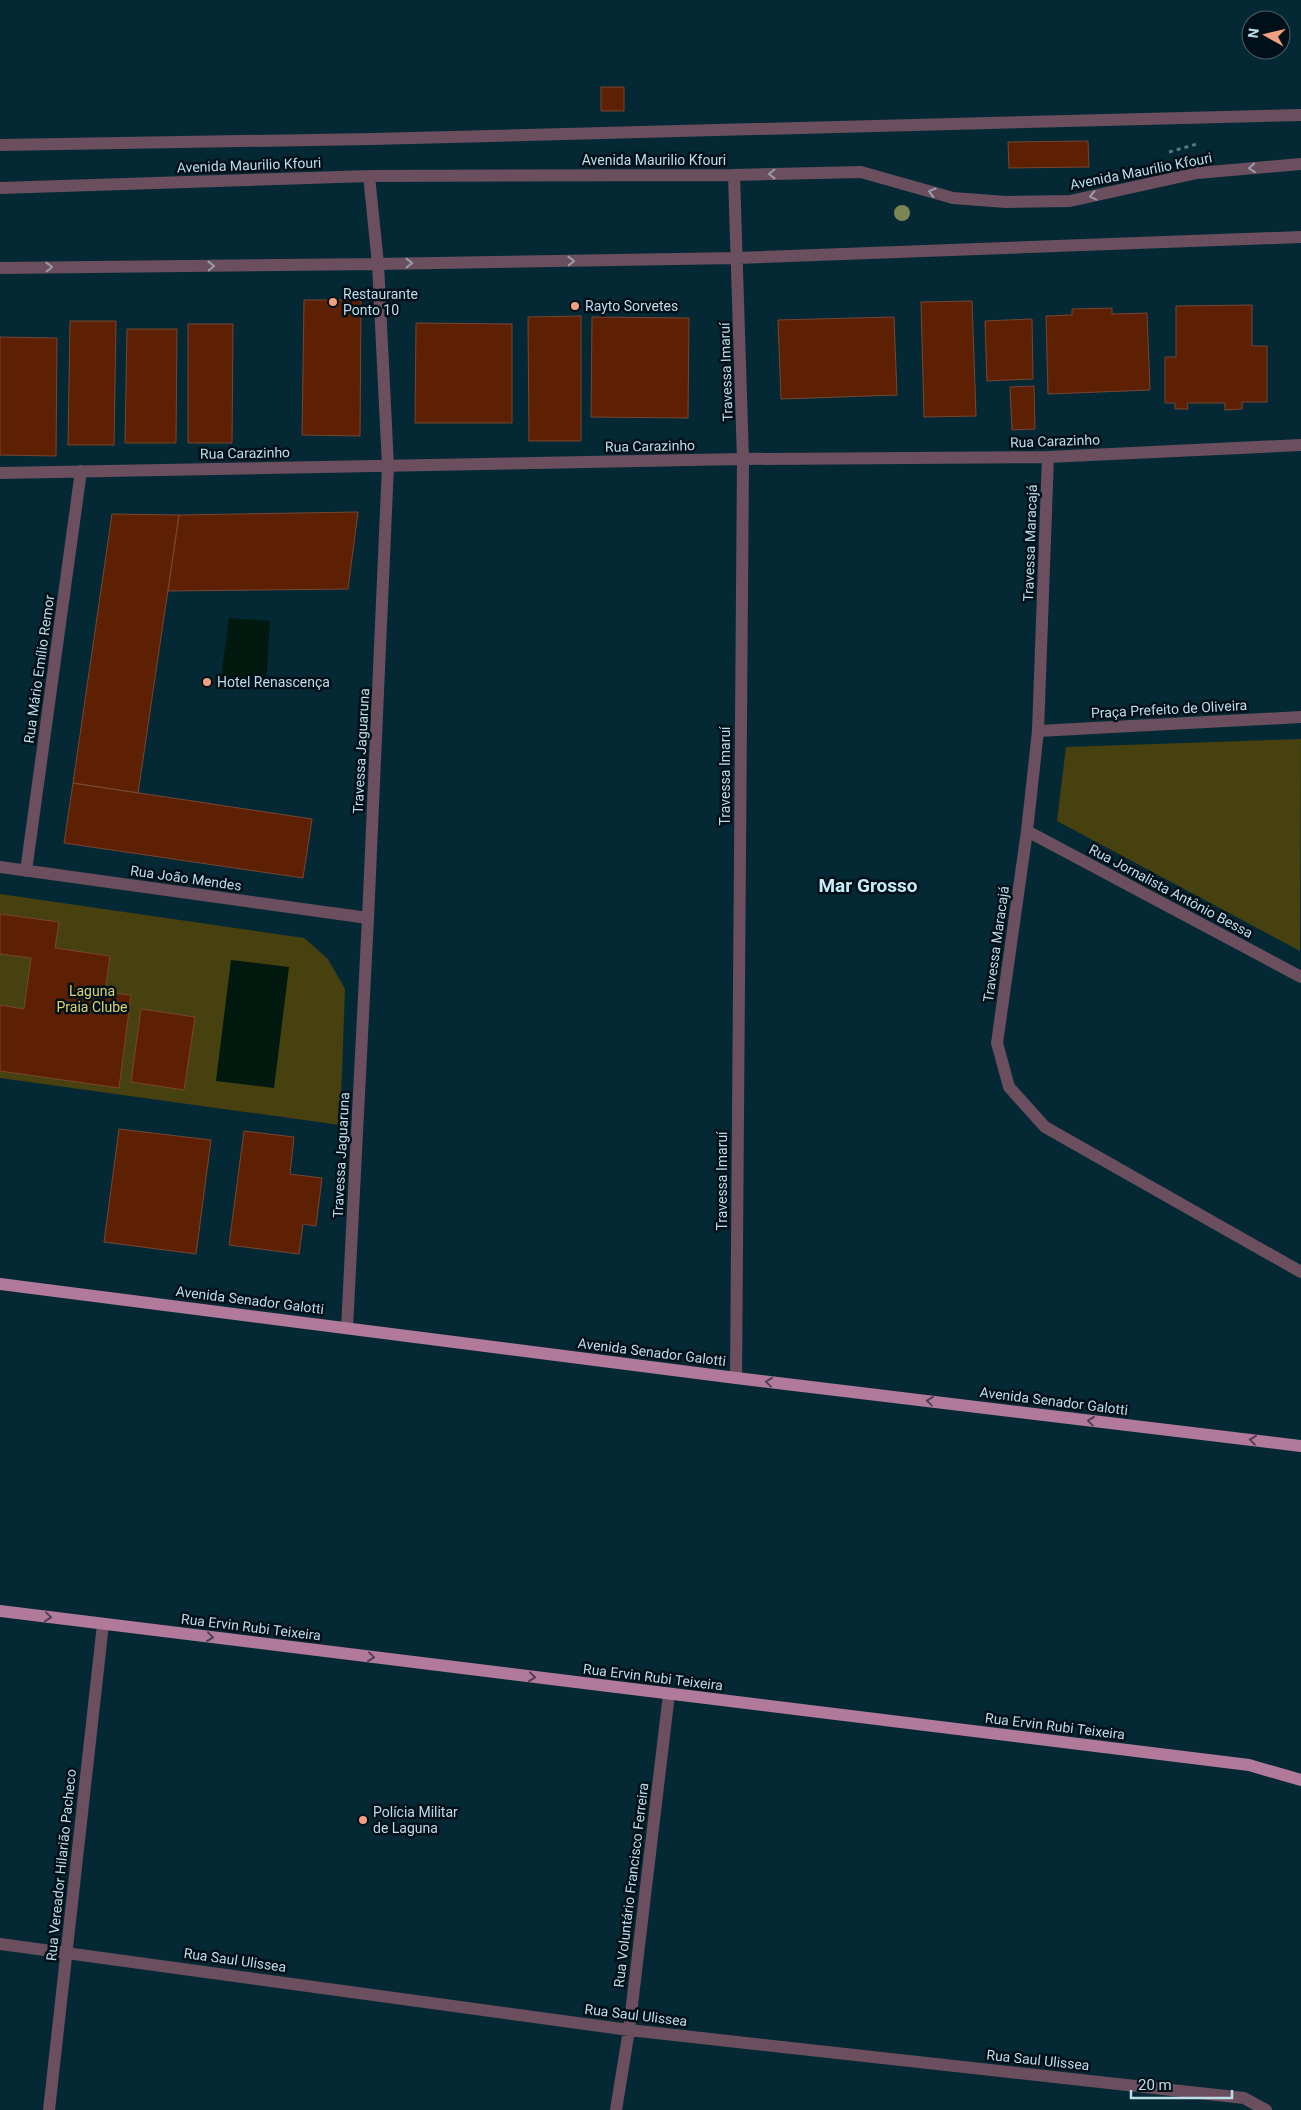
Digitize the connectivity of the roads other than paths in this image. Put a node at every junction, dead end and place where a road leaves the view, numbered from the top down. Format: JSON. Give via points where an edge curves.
{"nodes":[{"id":1,"x":1301,"y":115,"type":"edge"},
{"id":2,"x":0,"y":145,"type":"edge"},
{"id":3,"x":1301,"y":164,"type":"edge"},
{"id":4,"x":734,"y":175,"type":"junction"},
{"id":5,"x":369,"y":176,"type":"junction"},
{"id":6,"x":0,"y":188,"type":"edge"},
{"id":7,"x":1301,"y":236,"type":"edge"},
{"id":8,"x":737,"y":258,"type":"junction"},
{"id":9,"x":378,"y":264,"type":"junction"},
{"id":10,"x":0,"y":268,"type":"edge"},
{"id":11,"x":1301,"y":445,"type":"edge"},
{"id":12,"x":1048,"y":457,"type":"junction"},
{"id":13,"x":743,"y":459,"type":"junction"},
{"id":14,"x":388,"y":466,"type":"junction"},
{"id":15,"x":81,"y":471,"type":"junction"},
{"id":16,"x":0,"y":473,"type":"edge"},
{"id":17,"x":1301,"y":717,"type":"edge"},
{"id":18,"x":1038,"y":731,"type":"junction"},
{"id":19,"x":1027,"y":832,"type":"junction"},
{"id":20,"x":0,"y":867,"type":"edge"},
{"id":21,"x":26,"y":871,"type":"junction"},
{"id":22,"x":368,"y":918,"type":"junction"},
{"id":23,"x":1301,"y":977,"type":"edge"},
{"id":24,"x":1301,"y":1272,"type":"edge"},
{"id":25,"x":0,"y":1284,"type":"edge"},
{"id":26,"x":347,"y":1328,"type":"junction"},
{"id":27,"x":736,"y":1378,"type":"junction"},
{"id":28,"x":1301,"y":1446,"type":"edge"},
{"id":29,"x":0,"y":1611,"type":"edge"},
{"id":30,"x":102,"y":1624,"type":"junction"},
{"id":31,"x":669,"y":1694,"type":"junction"},
{"id":32,"x":1301,"y":1780,"type":"edge"},
{"id":33,"x":0,"y":1944,"type":"edge"},
{"id":34,"x":66,"y":1952,"type":"junction"},
{"id":35,"x":629,"y":2030,"type":"junction"},
{"id":36,"x":49,"y":2110,"type":"edge"},
{"id":37,"x":616,"y":2110,"type":"edge"},
{"id":38,"x":1266,"y":2110,"type":"edge"}],
"edges":[{"from":1,"to":2,"type":"street","via":[[510,136]]},
{"from":3,"to":4,"type":"street","name":"Avenida Maurilio Kfouri","one_way":true,"via":[[1197,172],[1070,201],[1006,202],[953,198],[861,172]]},
{"from":4,"to":5,"type":"street","name":"Avenida Maurilio Kfouri"},
{"from":4,"to":8,"type":"street","name":"Travessa Imaruí"},
{"from":5,"to":6,"type":"street","name":"Avenida Maurilio Kfouri"},
{"from":5,"to":9,"type":"street","name":"Travessa Jaguaruna"},
{"from":7,"to":8,"type":"street"},
{"from":9,"to":8,"type":"street","one_way":true},
{"from":8,"to":13,"type":"street","name":"Travessa Imaruí"},
{"from":10,"to":9,"type":"street","one_way":true},
{"from":9,"to":14,"type":"street","name":"Travessa Jaguaruna"},
{"from":11,"to":12,"type":"street","name":"Rua Carazinho"},
{"from":12,"to":13,"type":"street","name":"Rua Carazinho"},
{"from":12,"to":18,"type":"street","name":"Travessa Maracajá"},
{"from":13,"to":14,"type":"street","name":"Rua Carazinho"},
{"from":13,"to":27,"type":"street","name":"Travessa Imaruí"},
{"from":14,"to":15,"type":"street","name":"Rua Carazinho"},
{"from":14,"to":22,"type":"street","name":"Travessa Jaguaruna"},
{"from":15,"to":16,"type":"street","name":"Rua Carazinho"},
{"from":15,"to":21,"type":"street","name":"Rua Mário Emílio Remor"},
{"from":17,"to":18,"type":"street","name":"Praça Prefeito de Oliveira"},
{"from":18,"to":19,"type":"street","name":"Travessa Maracajá"},
{"from":19,"to":23,"type":"street","name":"Rua Jornalista Antônio Bessa"},
{"from":19,"to":24,"type":"street","name":"Travessa Maracajá","via":[[997,1043],[1009,1087],[1046,1127]]},
{"from":20,"to":21,"type":"street","name":"Rua João Mendes"},
{"from":21,"to":22,"type":"street","name":"Rua João Mendes"},
{"from":22,"to":26,"type":"street","name":"Travessa Jaguaruna"},
{"from":25,"to":26,"type":"main road","name":"Avenida Senador Galotti"},
{"from":26,"to":27,"type":"main road","name":"Avenida Senador Galotti"},
{"from":28,"to":27,"type":"main road","name":"Avenida Senador Galotti","one_way":true},
{"from":29,"to":30,"type":"main road","name":"Rua Ervin Rubi Teixeira","one_way":true},
{"from":30,"to":31,"type":"main road","name":"Rua Ervin Rubi Teixeira","one_way":true},
{"from":30,"to":34,"type":"street","name":"Rua Vereador Hilarião Pacheco"},
{"from":31,"to":32,"type":"main road","name":"Rua Ervin Rubi Teixeira","via":[[1248,1764]]},
{"from":31,"to":35,"type":"street","name":"Rua Voluntário Francisco Ferreira"},
{"from":33,"to":34,"type":"street","name":"Rua Saul Ulissea"},
{"from":34,"to":35,"type":"street","name":"Rua Saul Ulissea"},
{"from":34,"to":36,"type":"street","name":"Rua Vereador Hilarião Pacheco"},
{"from":35,"to":37,"type":"street","name":"Rua Voluntário Francisco Ferreira"},
{"from":35,"to":38,"type":"street","name":"Rua Saul Ulissea","via":[[1244,2098]]}]}
